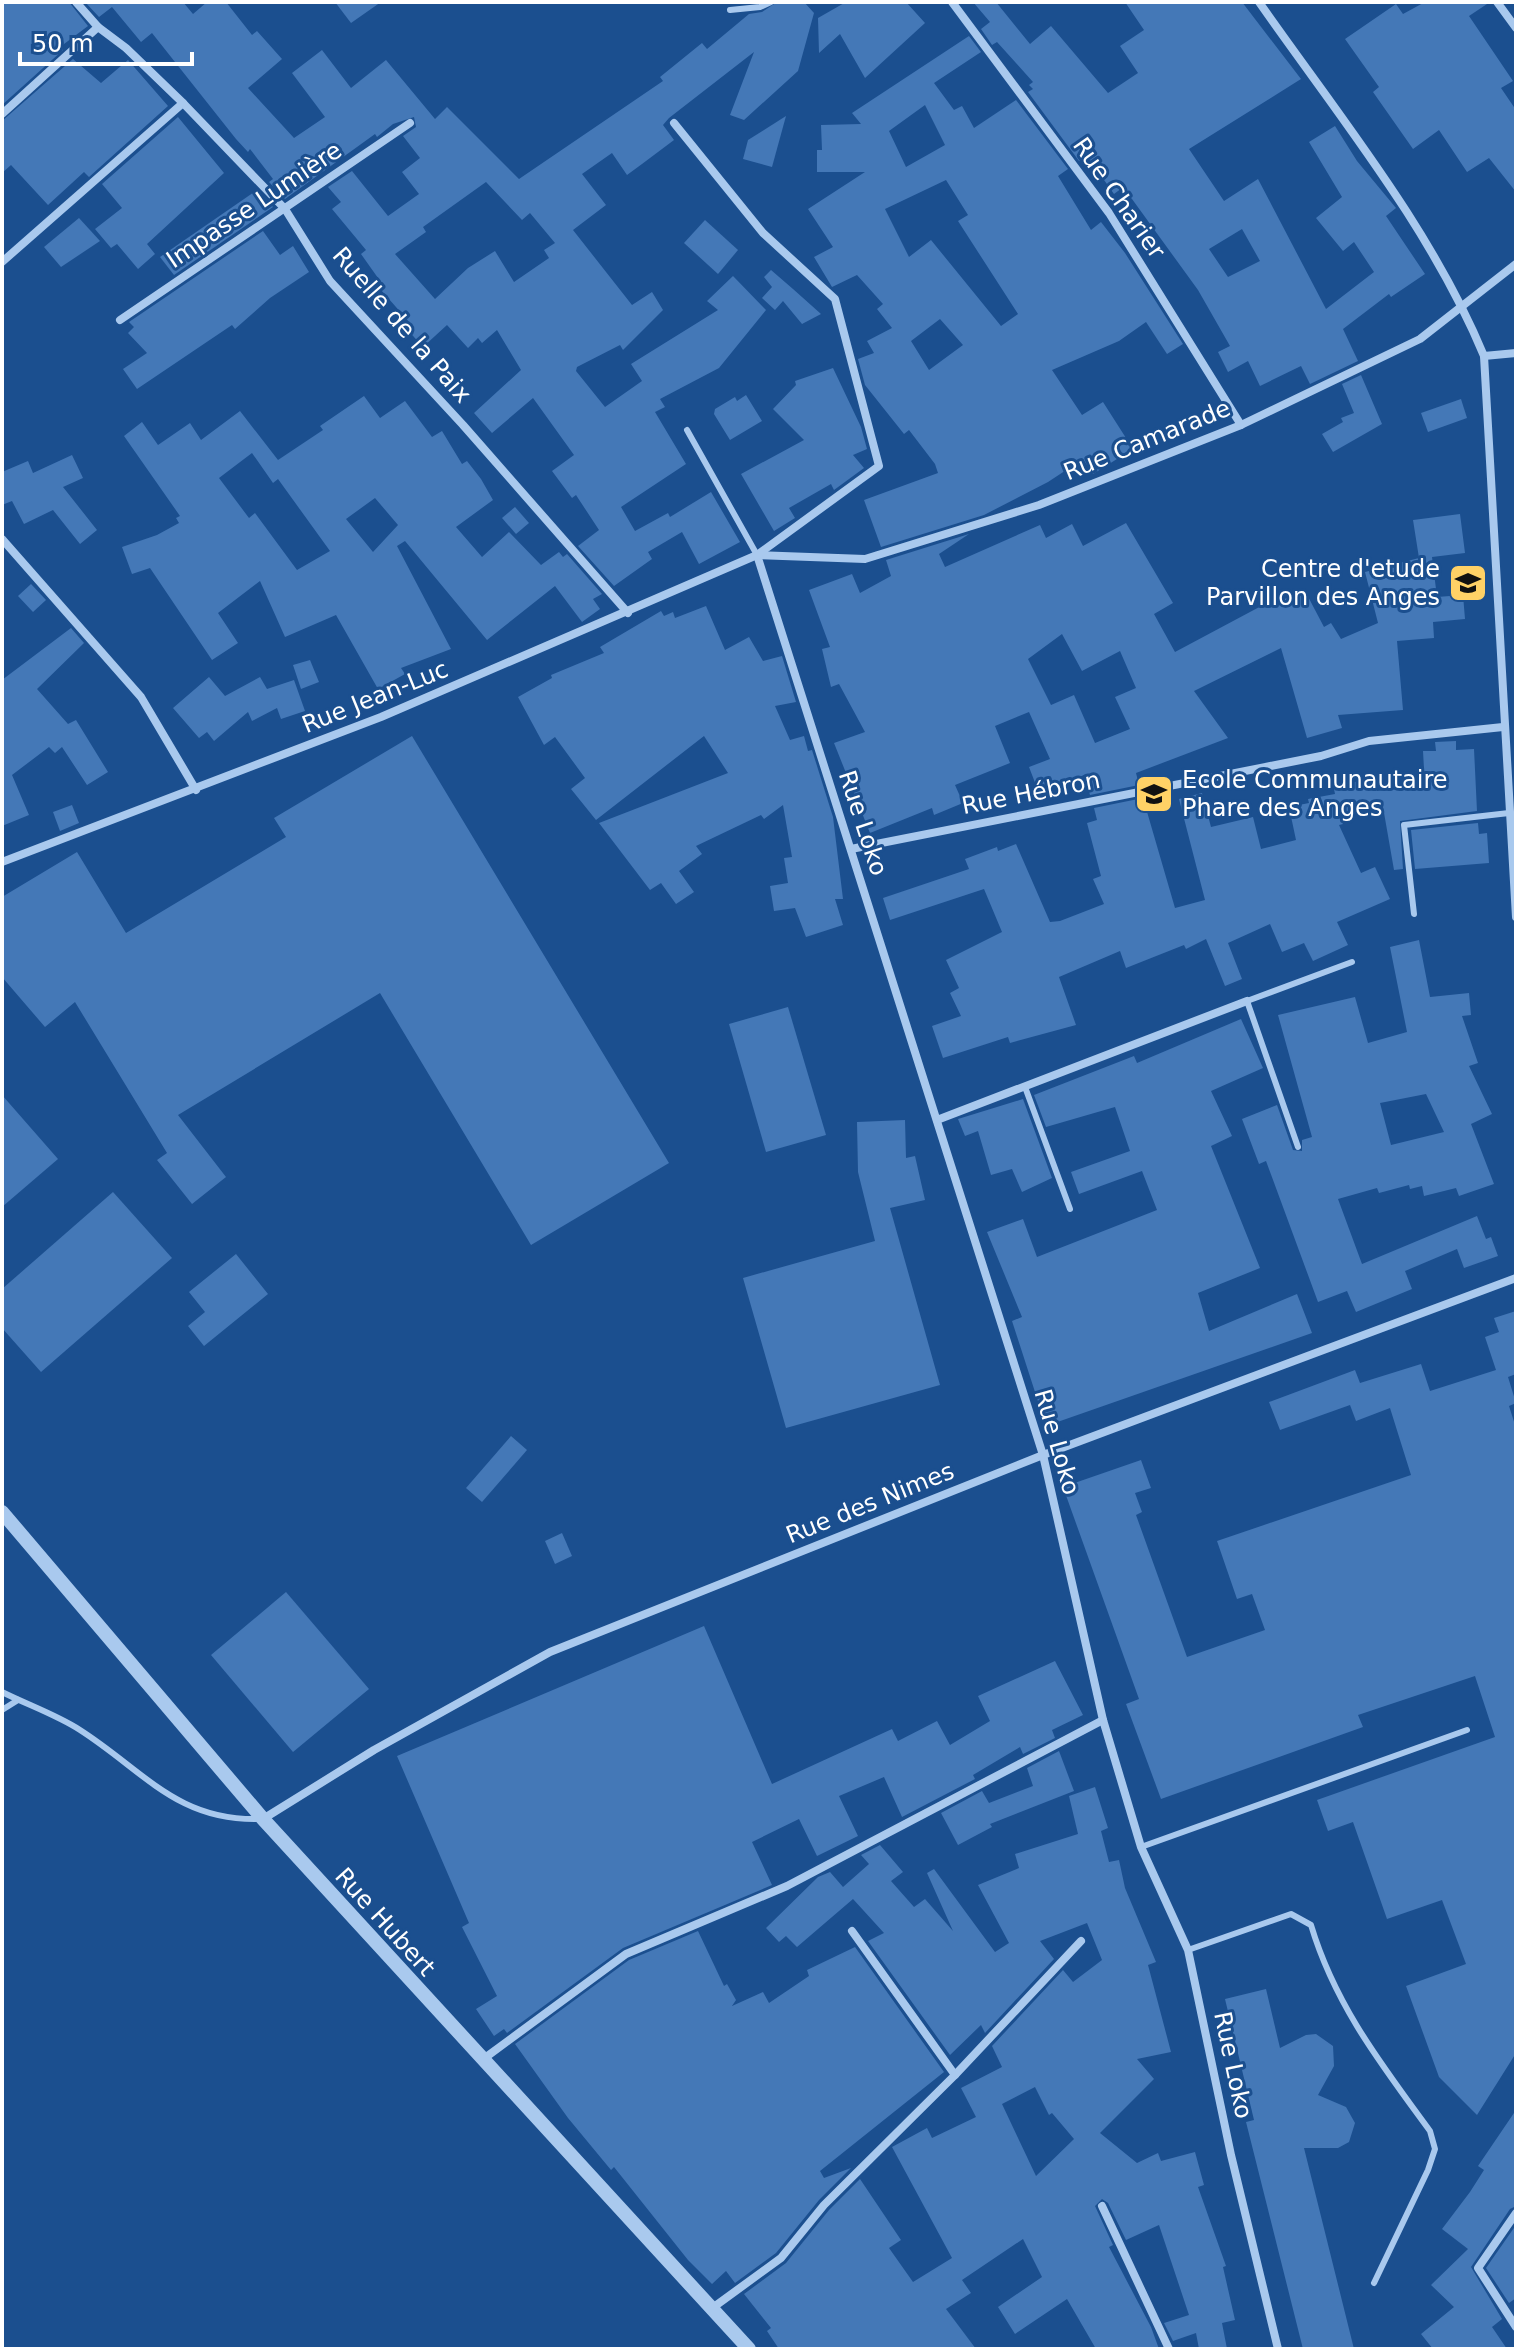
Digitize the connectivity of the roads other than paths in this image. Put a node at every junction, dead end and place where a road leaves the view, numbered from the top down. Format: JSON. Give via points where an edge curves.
{"nodes":[{"id":1,"x":76,"y":2,"type":"edge"},
{"id":2,"x":771,"y":2,"type":"edge"},
{"id":3,"x":952,"y":2,"type":"edge"},
{"id":4,"x":1259,"y":2,"type":"edge"},
{"id":5,"x":1497,"y":2,"type":"edge"},
{"id":6,"x":730,"y":10,"type":"dead end"},
{"id":7,"x":98,"y":27,"type":"junction"},
{"id":8,"x":1516,"y":28,"type":"edge"},
{"id":9,"x":183,"y":103,"type":"junction"},
{"id":10,"x":2,"y":114,"type":"edge"},
{"id":11,"x":410,"y":123,"type":"dead end"},
{"id":12,"x":674,"y":123,"type":"dead end"},
{"id":13,"x":285,"y":209,"type":"junction"},
{"id":14,"x":2,"y":262,"type":"edge"},
{"id":15,"x":1516,"y":264,"type":"edge"},
{"id":16,"x":1463,"y":306,"type":"junction"},
{"id":17,"x":120,"y":320,"type":"dead end"},
{"id":18,"x":1516,"y":353,"type":"edge"},
{"id":19,"x":1484,"y":356,"type":"junction"},
{"id":20,"x":1241,"y":425,"type":"junction"},
{"id":21,"x":687,"y":430,"type":"dead end"},
{"id":22,"x":2,"y":539,"type":"edge"},
{"id":23,"x":757,"y":555,"type":"junction"},
{"id":24,"x":628,"y":613,"type":"junction"},
{"id":25,"x":1503,"y":727,"type":"junction"},
{"id":26,"x":196,"y":790,"type":"junction"},
{"id":27,"x":1509,"y":813,"type":"junction"},
{"id":28,"x":851,"y":849,"type":"junction"},
{"id":29,"x":2,"y":862,"type":"edge"},
{"id":30,"x":1414,"y":914,"type":"dead end"},
{"id":31,"x":1516,"y":917,"type":"edge"},
{"id":32,"x":1352,"y":962,"type":"dead end"},
{"id":33,"x":1247,"y":1001,"type":"junction"},
{"id":34,"x":1025,"y":1087,"type":"junction"},
{"id":35,"x":937,"y":1120,"type":"junction"},
{"id":36,"x":1298,"y":1147,"type":"dead end"},
{"id":37,"x":1070,"y":1209,"type":"dead end"},
{"id":38,"x":1516,"y":1278,"type":"edge"},
{"id":39,"x":1043,"y":1455,"type":"junction"},
{"id":40,"x":2,"y":1512,"type":"edge"},
{"id":41,"x":2,"y":1692,"type":"edge"},
{"id":42,"x":18,"y":1700,"type":"junction"},
{"id":43,"x":2,"y":1710,"type":"edge"},
{"id":44,"x":1103,"y":1720,"type":"junction"},
{"id":45,"x":1467,"y":1730,"type":"dead end"},
{"id":46,"x":263,"y":1819,"type":"junction"},
{"id":47,"x":1141,"y":1847,"type":"junction"},
{"id":48,"x":852,"y":1931,"type":"dead end"},
{"id":49,"x":1081,"y":1941,"type":"dead end"},
{"id":50,"x":1188,"y":1950,"type":"junction"},
{"id":51,"x":481,"y":2061,"type":"junction"},
{"id":52,"x":955,"y":2075,"type":"junction"},
{"id":53,"x":1102,"y":2206,"type":"dead end"},
{"id":54,"x":1516,"y":2213,"type":"edge"},
{"id":55,"x":1374,"y":2283,"type":"dead end"},
{"id":56,"x":711,"y":2309,"type":"junction"},
{"id":57,"x":1516,"y":2327,"type":"edge"},
{"id":58,"x":749,"y":2349,"type":"edge"},
{"id":59,"x":1169,"y":2349,"type":"edge"},
{"id":60,"x":1278,"y":2349,"type":"edge"}],
"edges":[{"from":1,"to":7,"type":"street","name":"Ruelle de la Paix"},
{"from":2,"to":6,"type":"lane"},
{"from":3,"to":20,"type":"street","name":"Rue Charier","via":[[1109,213]]},
{"from":4,"to":16,"type":"street"},
{"from":5,"to":8,"type":"street"},
{"from":7,"to":9,"type":"street","name":"Ruelle de la Paix"},
{"from":7,"to":10,"type":"street"},
{"from":9,"to":13,"type":"street","name":"Ruelle de la Paix"},
{"from":9,"to":14,"type":"street"},
{"from":11,"to":13,"type":"street","name":"Impasse Lumière"},
{"from":12,"to":23,"type":"street","via":[[763,233],[835,299],[879,466]]},
{"from":13,"to":17,"type":"street","name":"Impasse Lumière"},
{"from":13,"to":24,"type":"street","name":"Ruelle de la Paix","via":[[330,281]]},
{"from":15,"to":16,"type":"street","name":"Rue Camarade"},
{"from":16,"to":19,"type":"street"},
{"from":16,"to":20,"type":"street","name":"Rue Camarade","via":[[1420,339]]},
{"from":18,"to":19,"type":"street"},
{"from":19,"to":25,"type":"street"},
{"from":20,"to":23,"type":"street","name":"Rue Camarade","via":[[1039,505],[865,559]]},
{"from":21,"to":23,"type":"lane"},
{"from":22,"to":26,"type":"street","via":[[141,697]]},
{"from":23,"to":24,"type":"street","name":"Rue Jean-Luc"},
{"from":23,"to":28,"type":"street","name":"Rue Loko"},
{"from":24,"to":26,"type":"street","name":"Rue Jean-Luc"},
{"from":25,"to":27,"type":"street"},
{"from":25,"to":28,"type":"street","name":"Rue Hébron","via":[[1369,741],[1321,756]]},
{"from":26,"to":29,"type":"street","name":"Rue Jean-Luc"},
{"from":27,"to":30,"type":"lane","via":[[1404,825]]},
{"from":27,"to":31,"type":"street"},
{"from":28,"to":35,"type":"street","name":"Rue Loko"},
{"from":32,"to":33,"type":"lane"},
{"from":33,"to":34,"type":"street"},
{"from":33,"to":36,"type":"lane"},
{"from":34,"to":35,"type":"street"},
{"from":34,"to":37,"type":"lane"},
{"from":35,"to":39,"type":"street","name":"Rue Loko"},
{"from":38,"to":39,"type":"street","name":"Rue des Nimes"},
{"from":39,"to":44,"type":"street","name":"Rue Loko"},
{"from":39,"to":46,"type":"street","name":"Rue des Nimes","via":[[550,1652]]},
{"from":40,"to":46,"type":"street","name":"Rue Hubert"},
{"from":41,"to":42,"type":"lane"},
{"from":42,"to":43,"type":"lane"},
{"from":42,"to":46,"type":"lane","via":[[78,1729],[184,1806],[226,1820]]},
{"from":44,"to":47,"type":"street","name":"Rue Loko"},
{"from":44,"to":51,"type":"street","via":[[787,1886],[626,1954]]},
{"from":45,"to":47,"type":"lane"},
{"from":46,"to":51,"type":"street","name":"Rue Hubert"},
{"from":47,"to":50,"type":"street","name":"Rue Loko"},
{"from":48,"to":52,"type":"street"},
{"from":49,"to":52,"type":"street"},
{"from":50,"to":55,"type":"lane","via":[[1291,1914],[1311,1925],[1341,2004],[1430,2131],[1435,2149],[1428,2170]]},
{"from":50,"to":60,"type":"street","name":"Rue Loko"},
{"from":51,"to":56,"type":"street","name":"Rue Hubert"},
{"from":52,"to":56,"type":"street","via":[[824,2205],[781,2258]]},
{"from":53,"to":59,"type":"street"},
{"from":54,"to":57,"type":"street","via":[[1478,2268]]},
{"from":56,"to":58,"type":"street","name":"Rue Hubert"}]}
